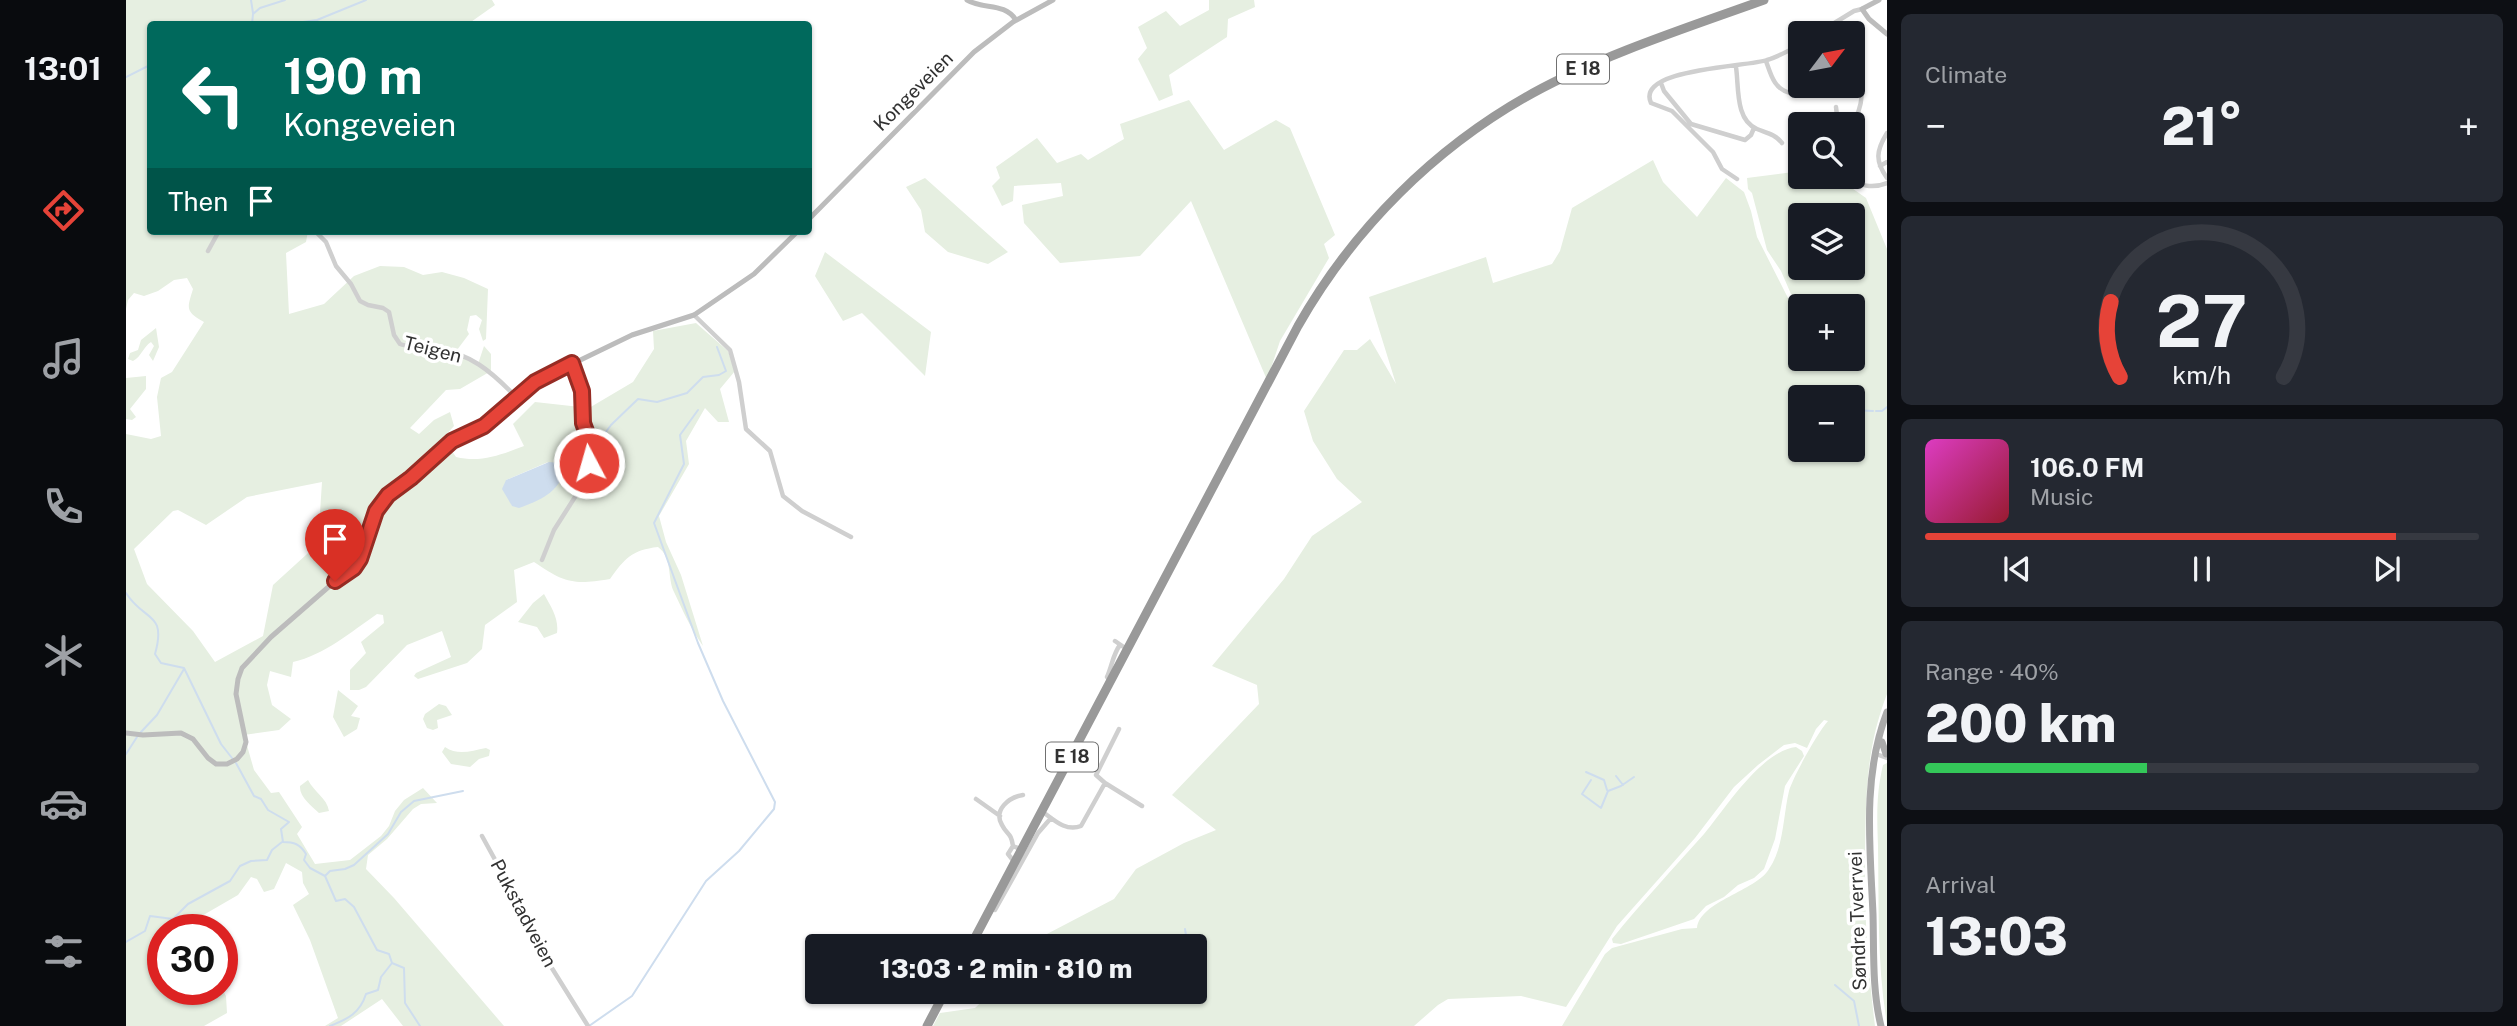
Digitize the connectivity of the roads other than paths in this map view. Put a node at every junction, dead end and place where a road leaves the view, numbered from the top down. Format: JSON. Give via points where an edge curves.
{"nodes":[{"id":1,"x":967,"y":0,"type":"edge"},
{"id":2,"x":1053,"y":0,"type":"edge"},
{"id":3,"x":1764,"y":0,"type":"edge"},
{"id":4,"x":1879,"y":0,"type":"edge"},
{"id":5,"x":1864,"y":8,"type":"junction"},
{"id":6,"x":1016,"y":20,"type":"junction"},
{"id":7,"x":1839,"y":21,"type":"edge"},
{"id":8,"x":1887,"y":34,"type":"edge"},
{"id":9,"x":1788,"y":50,"type":"edge"},
{"id":10,"x":1766,"y":61,"type":"junction"},
{"id":11,"x":1736,"y":67,"type":"junction"},
{"id":12,"x":1661,"y":83,"type":"junction"},
{"id":13,"x":1788,"y":92,"type":"edge"},
{"id":14,"x":1836,"y":107,"type":"dead end"},
{"id":15,"x":1837,"y":112,"type":"edge"},
{"id":16,"x":1754,"y":128,"type":"junction"},
{"id":17,"x":1886,"y":133,"type":"edge"},
{"id":18,"x":1782,"y":143,"type":"dead end"},
{"id":19,"x":1887,"y":162,"type":"edge"},
{"id":20,"x":1880,"y":166,"type":"junction"},
{"id":21,"x":1737,"y":179,"type":"dead end"},
{"id":22,"x":1887,"y":181,"type":"edge"},
{"id":23,"x":1865,"y":185,"type":"edge"},
{"id":24,"x":812,"y":216,"type":"edge"},
{"id":25,"x":217,"y":235,"type":"edge"},
{"id":26,"x":319,"y":235,"type":"edge"},
{"id":27,"x":794,"y":235,"type":"edge"},
{"id":28,"x":208,"y":251,"type":"dead end"},
{"id":29,"x":694,"y":315,"type":"junction"},
{"id":30,"x":572,"y":363,"type":"junction"},
{"id":31,"x":516,"y":397,"type":"junction"},
{"id":32,"x":851,"y":537,"type":"dead end"},
{"id":33,"x":542,"y":560,"type":"dead end"},
{"id":34,"x":1115,"y":641,"type":"dead end"},
{"id":35,"x":1124,"y":648,"type":"junction"},
{"id":36,"x":1887,"y":712,"type":"edge"},
{"id":37,"x":1887,"y":722,"type":"edge"},
{"id":38,"x":1119,"y":729,"type":"dead end"},
{"id":39,"x":126,"y":733,"type":"edge"},
{"id":40,"x":1882,"y":755,"type":"edge"},
{"id":41,"x":1105,"y":783,"type":"junction"},
{"id":42,"x":1023,"y":795,"type":"dead end"},
{"id":43,"x":976,"y":799,"type":"dead end"},
{"id":44,"x":1142,"y":806,"type":"dead end"},
{"id":45,"x":1047,"y":815,"type":"junction"},
{"id":46,"x":1000,"y":816,"type":"junction"},
{"id":47,"x":482,"y":836,"type":"dead end"},
{"id":48,"x":1018,"y":848,"type":"junction"},
{"id":49,"x":1012,"y":859,"type":"dead end"},
{"id":50,"x":995,"y":910,"type":"dead end"},
{"id":51,"x":976,"y":934,"type":"edge"},
{"id":52,"x":939,"y":1004,"type":"edge"},
{"id":53,"x":588,"y":1025,"type":"edge"},
{"id":54,"x":927,"y":1026,"type":"edge"},
{"id":55,"x":1881,"y":1026,"type":"edge"}],
"edges":[{"from":1,"to":6,"type":"main road","via":[[1004,9]]},
{"from":2,"to":6,"type":"main road","name":"Kongeveien"},
{"from":3,"to":35,"type":"highway","number":"E 18","via":[[1533,93],[1465,137],[1400,192],[1351,248],[1307,312]]},
{"from":4,"to":5,"type":"main road"},
{"from":5,"to":7,"type":"street"},
{"from":5,"to":8,"type":"main road"},
{"from":6,"to":24,"type":"main road","name":"Kongeveien","via":[[969,57]]},
{"from":9,"to":10,"type":"street"},
{"from":10,"to":11,"type":"street"},
{"from":10,"to":13,"type":"street","via":[[1772,77]]},
{"from":11,"to":12,"type":"street","via":[[1702,68]]},
{"from":11,"to":16,"type":"street","via":[[1742,113]]},
{"from":12,"to":16,"type":"street","via":[[1691,124],[1745,139]]},
{"from":12,"to":21,"type":"street","via":[[1650,90],[1651,103],[1672,111],[1713,152],[1722,169]]},
{"from":14,"to":15,"type":"street"},
{"from":16,"to":18,"type":"street"},
{"from":17,"to":20,"type":"street","via":[[1878,149]]},
{"from":19,"to":20,"type":"street"},
{"from":20,"to":22,"type":"street"},
{"from":22,"to":23,"type":"street"},
{"from":25,"to":28,"type":"street"},
{"from":26,"to":31,"type":"street","name":"Teigen","via":[[360,301],[387,310],[400,344],[468,358]]},
{"from":27,"to":29,"type":"main road","via":[[754,274]]},
{"from":29,"to":30,"type":"main road","via":[[632,335]]},
{"from":29,"to":32,"type":"street","via":[[730,350],[746,429],[770,451],[783,496]]},
{"from":30,"to":31,"type":"main road","via":[[538,379]]},
{"from":30,"to":33,"type":"street","via":[[582,391],[583,423],[591,453],[582,486],[554,530]]},
{"from":31,"to":39,"type":"main road","via":[[484,426],[444,446],[385,499],[354,568],[247,660],[236,686],[246,739],[237,759],[222,765],[212,761],[193,739],[181,733]]},
{"from":34,"to":35,"type":"street"},
{"from":35,"to":45,"type":"highway","number":"E 18"},
{"from":36,"to":40,"type":"main road","name":"Søndre Tverrvei"},
{"from":37,"to":40,"type":"main road","name":"Søndre Tverrvei"},
{"from":38,"to":41,"type":"street","via":[[1096,772]]},
{"from":40,"to":55,"type":"main road","name":"Søndre Tverrvei","via":[[1869,794],[1875,986]]},
{"from":41,"to":44,"type":"street"},
{"from":41,"to":45,"type":"street","via":[[1081,826],[1068,828]]},
{"from":42,"to":46,"type":"street","via":[[1003,804]]},
{"from":43,"to":46,"type":"street"},
{"from":45,"to":48,"type":"highway","number":"E 18"},
{"from":45,"to":50,"type":"street"},
{"from":46,"to":48,"type":"street"},
{"from":47,"to":53,"type":"street","name":"Pukstadveien","via":[[530,933]]},
{"from":48,"to":49,"type":"street","via":[[1008,854]]},
{"from":48,"to":51,"type":"highway","number":"E 18"},
{"from":52,"to":54,"type":"highway"}]}
